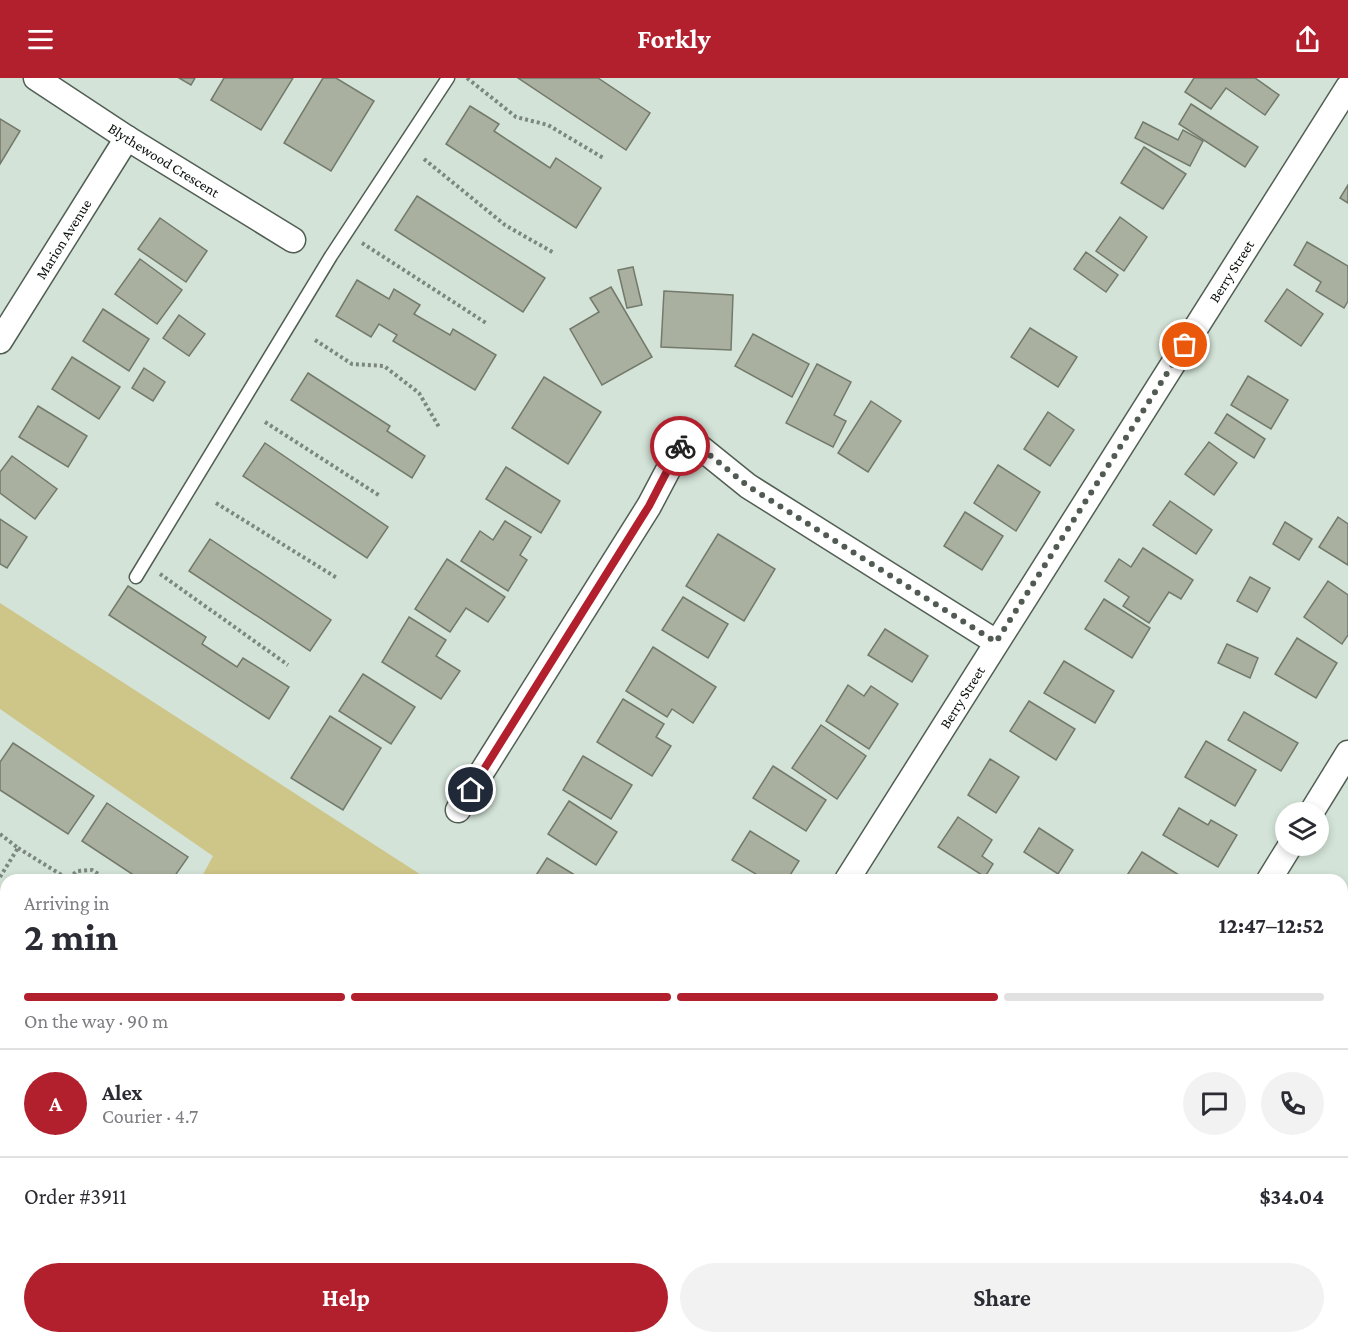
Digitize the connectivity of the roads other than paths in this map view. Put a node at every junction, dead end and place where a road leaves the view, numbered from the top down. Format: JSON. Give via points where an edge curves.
{"nodes":[{"id":1,"x":36,"y":78,"type":"edge"},
{"id":2,"x":448,"y":78,"type":"edge"},
{"id":3,"x":1348,"y":87,"type":"edge"},
{"id":4,"x":127,"y":138,"type":"junction"},
{"id":5,"x":293,"y":240,"type":"dead end"},
{"id":6,"x":0,"y":341,"type":"edge"},
{"id":7,"x":136,"y":577,"type":"dead end"},
{"id":8,"x":996,"y":642,"type":"junction"},
{"id":9,"x":1348,"y":753,"type":"edge"},
{"id":10,"x":1318,"y":802,"type":"edge"},
{"id":11,"x":458,"y":810,"type":"dead end"},
{"id":12,"x":1284,"y":856,"type":"edge"},
{"id":13,"x":851,"y":874,"type":"edge"},
{"id":14,"x":1273,"y":874,"type":"edge"}],
"edges":[{"from":1,"to":4,"type":"street","name":"Blythewood Crescent"},
{"from":2,"to":7,"type":"lane","via":[[346,232]]},
{"from":3,"to":8,"type":"street","name":"Berry Street"},
{"from":4,"to":5,"type":"street","name":"Blythewood Crescent"},
{"from":4,"to":6,"type":"street","name":"Marion Avenue"},
{"from":8,"to":11,"type":"street","via":[[748,486],[686,436],[649,506]]},
{"from":8,"to":13,"type":"street","name":"Berry Street"},
{"from":9,"to":10,"type":"street"},
{"from":12,"to":14,"type":"street"}]}
